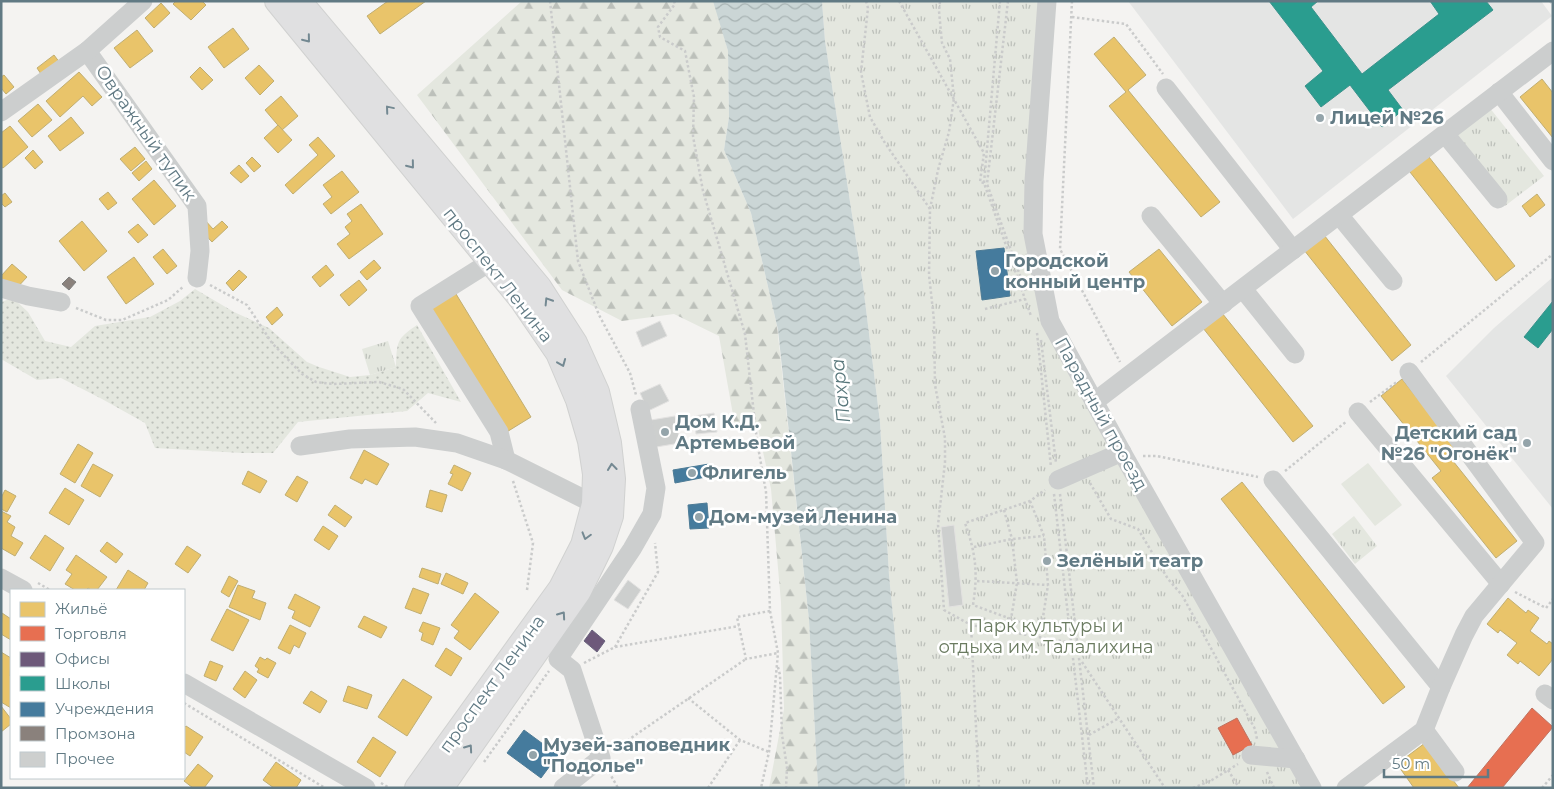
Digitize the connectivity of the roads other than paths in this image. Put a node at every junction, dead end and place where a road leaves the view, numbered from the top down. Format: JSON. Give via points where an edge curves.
{"nodes":[{"id":1,"x":142,"y":1,"type":"edge"},
{"id":2,"x":277,"y":1,"type":"edge"},
{"id":3,"x":299,"y":1,"type":"edge"},
{"id":4,"x":1047,"y":1,"type":"edge"},
{"id":5,"x":87,"y":51,"type":"junction"},
{"id":6,"x":1553,"y":51,"type":"edge"},
{"id":7,"x":1166,"y":88,"type":"road end"},
{"id":8,"x":1499,"y":92,"type":"junction"},
{"id":9,"x":1,"y":112,"type":"edge"},
{"id":10,"x":1445,"y":134,"type":"junction"},
{"id":11,"x":1553,"y":161,"type":"edge"},
{"id":12,"x":1498,"y":199,"type":"dead end"},
{"id":13,"x":1339,"y":215,"type":"junction"},
{"id":14,"x":1151,"y":216,"type":"dead end"},
{"id":15,"x":1293,"y":250,"type":"junction"},
{"id":16,"x":490,"y":262,"type":"junction"},
{"id":17,"x":197,"y":278,"type":"road end"},
{"id":18,"x":1393,"y":281,"type":"dead end"},
{"id":19,"x":1,"y":288,"type":"edge"},
{"id":20,"x":1243,"y":289,"type":"junction"},
{"id":21,"x":60,"y":302,"type":"road end"},
{"id":22,"x":1223,"y":304,"type":"junction"},
{"id":23,"x":1295,"y":354,"type":"dead end"},
{"id":24,"x":1409,"y":372,"type":"road end"},
{"id":25,"x":1094,"y":402,"type":"junction"},
{"id":26,"x":640,"y":410,"type":"road end"},
{"id":27,"x":1358,"y":412,"type":"road end"},
{"id":28,"x":300,"y":446,"type":"dead end"},
{"id":29,"x":1123,"y":454,"type":"junction"},
{"id":30,"x":506,"y":460,"type":"junction"},
{"id":31,"x":1273,"y":480,"type":"road end"},
{"id":32,"x":1055,"y":482,"type":"road end"},
{"id":33,"x":594,"y":504,"type":"junction"},
{"id":34,"x":1,"y":578,"type":"edge"},
{"id":35,"x":1501,"y":584,"type":"junction"},
{"id":36,"x":21,"y":589,"type":"edge"},
{"id":37,"x":185,"y":684,"type":"edge"},
{"id":38,"x":1441,"y":688,"type":"junction"},
{"id":39,"x":1424,"y":730,"type":"junction"},
{"id":40,"x":1255,"y":756,"type":"road end"},
{"id":41,"x":1296,"y":759,"type":"junction"},
{"id":42,"x":1455,"y":772,"type":"dead end"},
{"id":43,"x":366,"y":788,"type":"edge"},
{"id":44,"x":417,"y":788,"type":"edge"},
{"id":45,"x":441,"y":788,"type":"edge"},
{"id":46,"x":563,"y":788,"type":"edge"},
{"id":47,"x":1312,"y":788,"type":"edge"},
{"id":48,"x":1346,"y":788,"type":"edge"}],
"edges":[{"from":1,"to":5,"type":"street"},
{"from":2,"to":16,"type":"main road","name":"проспект Ленина","one_way":true},
{"from":45,"to":3,"type":"main road","name":"проспект Ленина","one_way":true,"via":[[579,590],[601,546],[611,516],[613,479],[609,443],[597,392],[575,343],[539,286]]},
{"from":4,"to":25,"type":"street","name":"Парадный проезд","via":[[1033,234],[1050,321]]},
{"from":5,"to":9,"type":"street"},
{"from":5,"to":17,"type":"street","name":"Овражный тупик","via":[[197,206],[200,251]]},
{"from":6,"to":8,"type":"street"},
{"from":7,"to":15,"type":"street"},
{"from":8,"to":10,"type":"street"},
{"from":8,"to":11,"type":"street"},
{"from":10,"to":12,"type":"street"},
{"from":10,"to":13,"type":"street"},
{"from":13,"to":15,"type":"street"},
{"from":13,"to":18,"type":"street"},
{"from":14,"to":22,"type":"street"},
{"from":15,"to":20,"type":"street"},
{"from":16,"to":30,"type":"street","via":[[420,306],[500,432]]},
{"from":16,"to":33,"type":"main road","name":"проспект Ленина","one_way":true,"via":[[521,299],[558,353],[578,400],[590,441],[595,474]]},
{"from":19,"to":21,"type":"street"},
{"from":20,"to":22,"type":"street"},
{"from":20,"to":23,"type":"street"},
{"from":22,"to":25,"type":"street"},
{"from":24,"to":35,"type":"street","via":[[1535,543]]},
{"from":25,"to":29,"type":"street","name":"Парадный проезд"},
{"from":26,"to":46,"type":"street","via":[[656,488],[652,514],[565,665],[602,758]]},
{"from":27,"to":35,"type":"street"},
{"from":28,"to":30,"type":"street","via":[[350,439],[415,436],[457,443]]},
{"from":29,"to":32,"type":"street"},
{"from":29,"to":41,"type":"street","name":"Парадный проезд"},
{"from":30,"to":33,"type":"street"},
{"from":31,"to":38,"type":"street"},
{"from":33,"to":44,"type":"main road","name":"проспект Ленина","one_way":true,"via":[[583,545],[561,588]]},
{"from":34,"to":36,"type":"street"},
{"from":35,"to":38,"type":"street","via":[[1474,616]]},
{"from":37,"to":43,"type":"street"},
{"from":38,"to":39,"type":"street"},
{"from":39,"to":42,"type":"street"},
{"from":39,"to":48,"type":"street"},
{"from":40,"to":41,"type":"street"},
{"from":41,"to":47,"type":"street","name":"Парадный проезд"}]}
